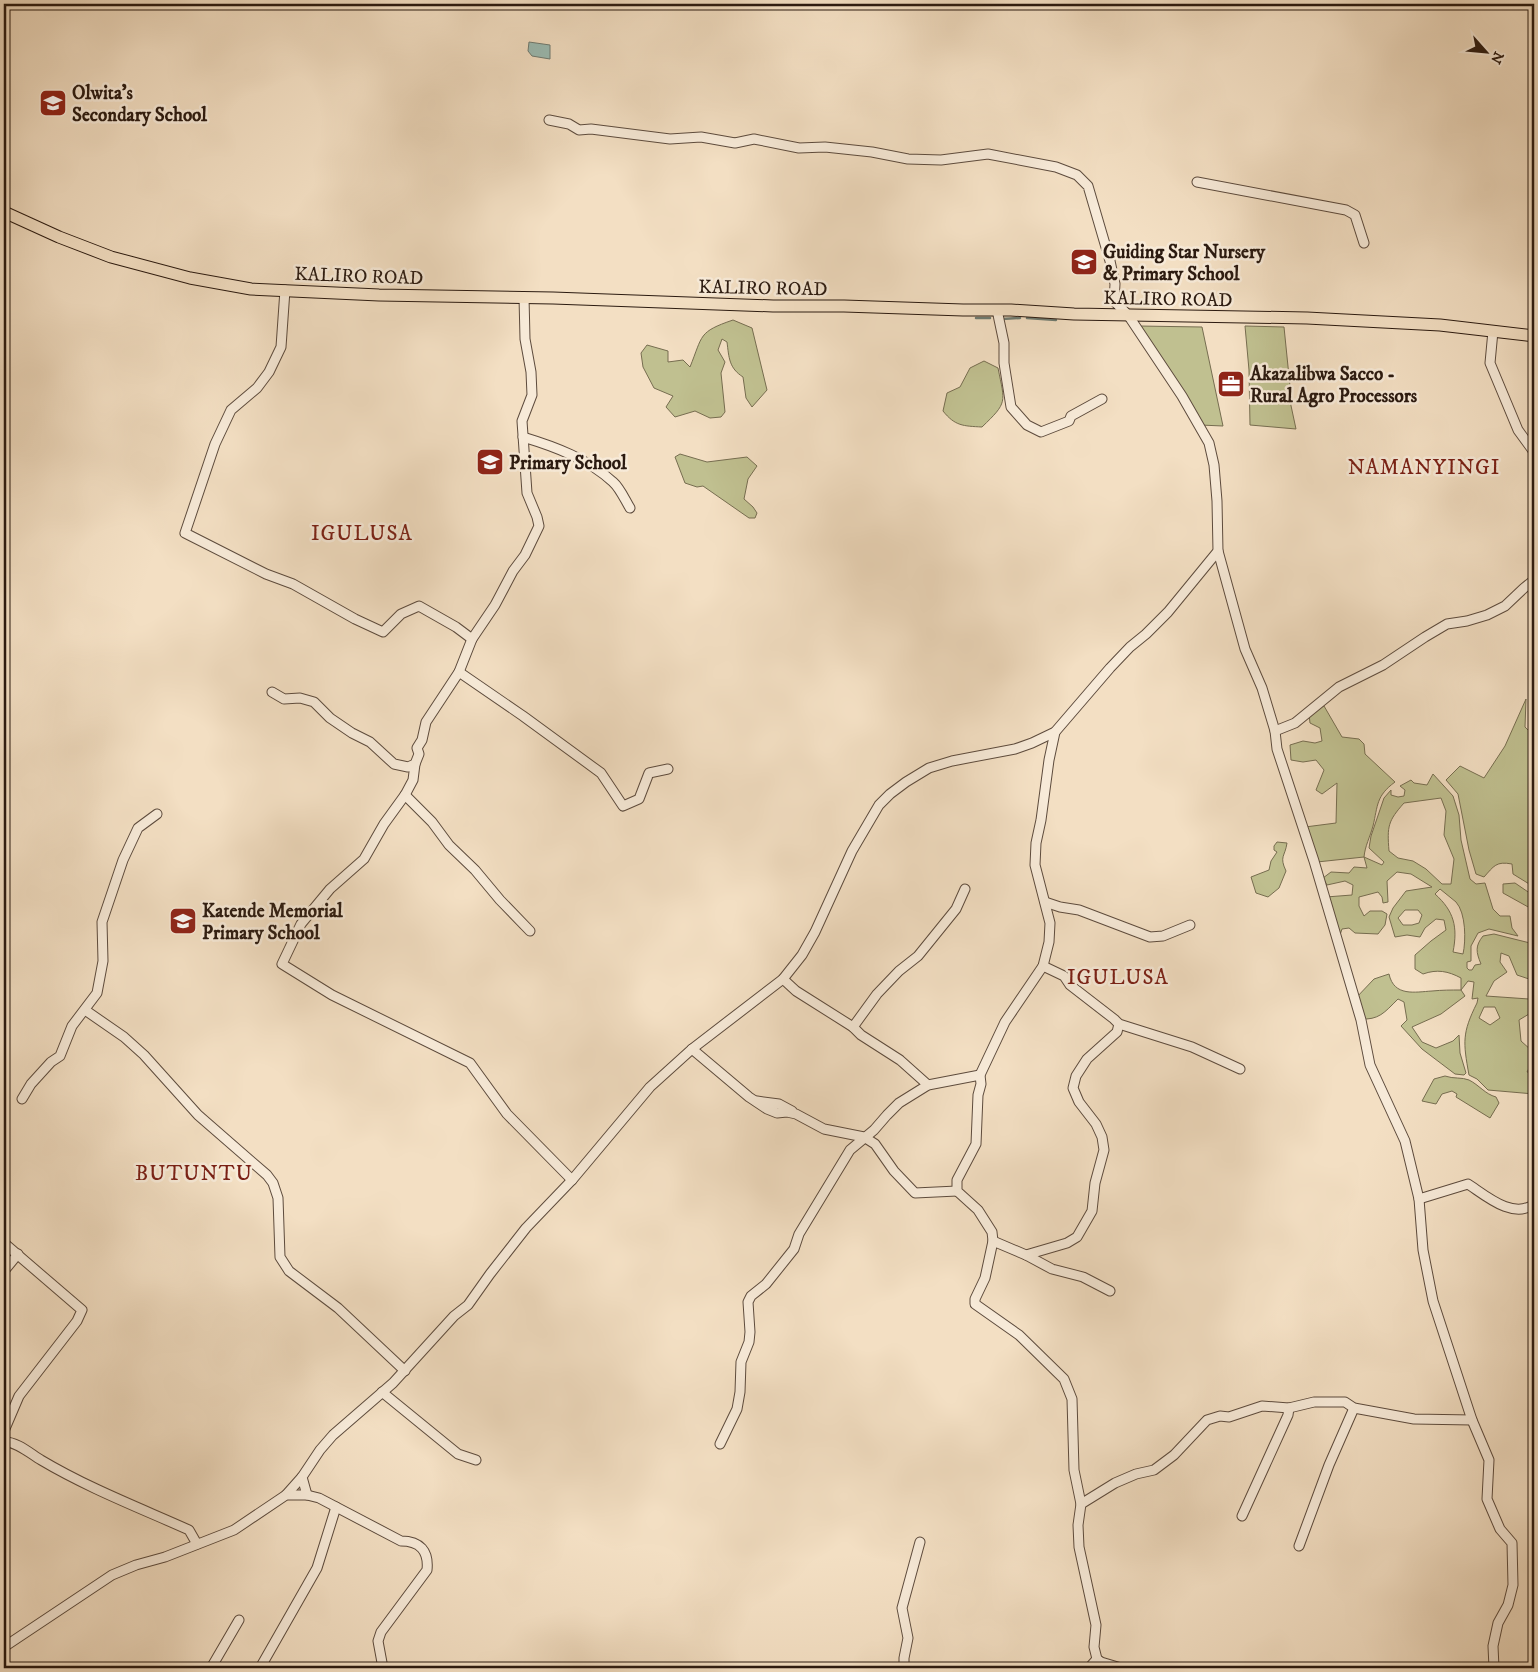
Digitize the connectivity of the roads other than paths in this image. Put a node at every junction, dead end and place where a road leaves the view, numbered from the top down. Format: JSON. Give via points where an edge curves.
{"nodes":[{"id":1,"x":549,"y":120,"type":"dead end"},
{"id":2,"x":1197,"y":182,"type":"dead end"},
{"id":3,"x":4,"y":212,"type":"edge"},
{"id":4,"x":1364,"y":243,"type":"dead end"},
{"id":5,"x":285,"y":290,"type":"junction"},
{"id":6,"x":524,"y":297,"type":"junction"},
{"id":7,"x":997,"y":310,"type":"junction"},
{"id":8,"x":1128,"y":315,"type":"junction"},
{"id":9,"x":1493,"y":330,"type":"junction"},
{"id":10,"x":1534,"y":336,"type":"edge"},
{"id":11,"x":1102,"y":399,"type":"dead end"},
{"id":12,"x":524,"y":437,"type":"junction"},
{"id":13,"x":1534,"y":452,"type":"edge"},
{"id":14,"x":630,"y":508,"type":"dead end"},
{"id":15,"x":1218,"y":551,"type":"junction"},
{"id":16,"x":1534,"y":580,"type":"edge"},
{"id":17,"x":472,"y":639,"type":"junction"},
{"id":18,"x":459,"y":672,"type":"junction"},
{"id":19,"x":272,"y":692,"type":"dead end"},
{"id":20,"x":1275,"y":731,"type":"junction"},
{"id":21,"x":1055,"y":732,"type":"junction"},
{"id":22,"x":415,"y":764,"type":"junction"},
{"id":23,"x":668,"y":768,"type":"dead end"},
{"id":24,"x":405,"y":795,"type":"junction"},
{"id":25,"x":157,"y":814,"type":"dead end"},
{"id":26,"x":965,"y":889,"type":"dead end"},
{"id":27,"x":1044,"y":902,"type":"junction"},
{"id":28,"x":1190,"y":925,"type":"dead end"},
{"id":29,"x":530,"y":932,"type":"dead end"},
{"id":30,"x":1042,"y":966,"type":"junction"},
{"id":31,"x":784,"y":979,"type":"junction"},
{"id":32,"x":85,"y":1010,"type":"junction"},
{"id":33,"x":1119,"y":1024,"type":"junction"},
{"id":34,"x":853,"y":1027,"type":"junction"},
{"id":35,"x":692,"y":1049,"type":"junction"},
{"id":36,"x":1240,"y":1069,"type":"dead end"},
{"id":37,"x":980,"y":1075,"type":"junction"},
{"id":38,"x":928,"y":1084,"type":"junction"},
{"id":39,"x":22,"y":1099,"type":"dead end"},
{"id":40,"x":864,"y":1137,"type":"junction"},
{"id":41,"x":572,"y":1180,"type":"junction"},
{"id":42,"x":957,"y":1191,"type":"junction"},
{"id":43,"x":1419,"y":1200,"type":"junction"},
{"id":44,"x":1534,"y":1204,"type":"edge"},
{"id":45,"x":993,"y":1241,"type":"junction"},
{"id":46,"x":4,"y":1243,"type":"edge"},
{"id":47,"x":18,"y":1254,"type":"junction"},
{"id":48,"x":1026,"y":1255,"type":"junction"},
{"id":49,"x":4,"y":1270,"type":"edge"},
{"id":50,"x":1110,"y":1292,"type":"dead end"},
{"id":51,"x":405,"y":1371,"type":"junction"},
{"id":52,"x":382,"y":1392,"type":"junction"},
{"id":53,"x":1289,"y":1408,"type":"junction"},
{"id":54,"x":1354,"y":1408,"type":"junction"},
{"id":55,"x":1472,"y":1420,"type":"junction"},
{"id":56,"x":4,"y":1431,"type":"edge"},
{"id":57,"x":4,"y":1442,"type":"edge"},
{"id":58,"x":720,"y":1444,"type":"dead end"},
{"id":59,"x":476,"y":1460,"type":"dead end"},
{"id":60,"x":302,"y":1478,"type":"junction"},
{"id":61,"x":286,"y":1495,"type":"junction"},
{"id":62,"x":307,"y":1495,"type":"junction"},
{"id":63,"x":1081,"y":1504,"type":"junction"},
{"id":64,"x":336,"y":1507,"type":"junction"},
{"id":65,"x":1242,"y":1516,"type":"dead end"},
{"id":66,"x":920,"y":1542,"type":"dead end"},
{"id":67,"x":197,"y":1544,"type":"junction"},
{"id":68,"x":1299,"y":1546,"type":"dead end"},
{"id":69,"x":239,"y":1620,"type":"dead end"},
{"id":70,"x":4,"y":1647,"type":"edge"},
{"id":71,"x":1097,"y":1659,"type":"junction"},
{"id":72,"x":211,"y":1668,"type":"edge"},
{"id":73,"x":260,"y":1668,"type":"edge"},
{"id":74,"x":383,"y":1668,"type":"edge"},
{"id":75,"x":904,"y":1668,"type":"edge"},
{"id":76,"x":1089,"y":1668,"type":"edge"},
{"id":77,"x":1121,"y":1668,"type":"edge"},
{"id":78,"x":1494,"y":1668,"type":"edge"}],
"edges":[{"from":1,"to":8,"type":"street","via":[[569,124],[579,130],[670,139],[701,137],[735,143],[754,139],[799,148],[824,147],[908,159],[941,160],[988,154],[1077,174],[1088,186],[1104,236],[1115,284],[1114,301]]},
{"from":2,"to":4,"type":"street","via":[[1346,210],[1355,215]]},
{"from":3,"to":5,"type":"main road","name":"KALIRO ROAD","via":[[59,238],[111,257],[190,278],[251,289]]},
{"from":5,"to":6,"type":"main road","name":"KALIRO ROAD"},
{"from":5,"to":17,"type":"street","via":[[281,347],[257,388],[232,410],[215,444],[186,533],[383,632],[401,614],[418,606]]},
{"from":6,"to":7,"type":"main road","name":"KALIRO ROAD"},
{"from":6,"to":12,"type":"street","via":[[532,395],[522,421]]},
{"from":7,"to":8,"type":"main road","name":"KALIRO ROAD"},
{"from":7,"to":11,"type":"street","via":[[1011,407],[1027,425],[1041,432],[1051,429],[1069,422],[1071,416]]},
{"from":8,"to":9,"type":"main road","name":"KALIRO ROAD","via":[[1307,318]]},
{"from":8,"to":15,"type":"street","via":[[1182,396],[1212,451],[1218,501]]},
{"from":9,"to":10,"type":"main road","name":"KALIRO ROAD"},
{"from":9,"to":13,"type":"street","via":[[1490,363],[1518,430]]},
{"from":12,"to":14,"type":"street","via":[[562,449],[583,461],[615,483]]},
{"from":12,"to":17,"type":"street","via":[[527,493],[539,526],[525,555]]},
{"from":15,"to":20,"type":"street","via":[[1245,649],[1262,688]]},
{"from":15,"to":21,"type":"street","via":[[1171,608],[1110,668]]},
{"from":16,"to":20,"type":"street","via":[[1505,606],[1487,615],[1447,624],[1383,665],[1339,687],[1295,723]]},
{"from":17,"to":18,"type":"street"},
{"from":18,"to":22,"type":"street","via":[[426,722]]},
{"from":18,"to":23,"type":"street","via":[[601,773],[623,806],[639,799],[649,773]]},
{"from":19,"to":22,"type":"street","via":[[284,699],[300,698],[314,702],[330,718],[370,742],[394,764],[408,767]]},
{"from":20,"to":43,"type":"street","via":[[1277,749],[1361,1020],[1370,1065],[1405,1141]]},
{"from":21,"to":27,"type":"street","via":[[1036,843],[1035,865]]},
{"from":21,"to":31,"type":"street","via":[[1015,749],[929,768],[890,794],[852,851],[816,932]]},
{"from":22,"to":24,"type":"street","via":[[413,780]]},
{"from":24,"to":29,"type":"street"},
{"from":24,"to":41,"type":"street","via":[[364,858],[330,889],[302,924],[282,964],[332,995],[470,1063],[507,1114]]},
{"from":25,"to":32,"type":"street","via":[[138,828],[123,860],[102,922],[103,961],[97,993]]},
{"from":26,"to":34,"type":"street","via":[[956,909],[918,956],[877,994]]},
{"from":27,"to":28,"type":"street","via":[[1079,910],[1150,937],[1163,936]]},
{"from":27,"to":30,"type":"street","via":[[1050,923]]},
{"from":30,"to":33,"type":"street","via":[[1064,976],[1070,985]]},
{"from":30,"to":37,"type":"street","via":[[1005,1022]]},
{"from":31,"to":34,"type":"street","via":[[796,991]]},
{"from":31,"to":35,"type":"street"},
{"from":32,"to":39,"type":"street","via":[[72,1026],[60,1056],[31,1084]]},
{"from":32,"to":51,"type":"street","via":[[144,1055],[198,1115],[267,1175],[278,1198],[280,1257],[289,1270],[338,1308]]},
{"from":33,"to":36,"type":"street","via":[[1192,1047]]},
{"from":33,"to":48,"type":"street","via":[[1117,1032],[1087,1059],[1076,1076],[1073,1088],[1102,1137],[1104,1150],[1094,1183],[1092,1210],[1077,1237]]},
{"from":34,"to":38,"type":"street"},
{"from":35,"to":40,"type":"street","via":[[767,1109],[796,1114],[824,1128]]},
{"from":35,"to":41,"type":"street","via":[[650,1087]]},
{"from":37,"to":38,"type":"street"},
{"from":37,"to":42,"type":"street","via":[[976,1144],[957,1180]]},
{"from":38,"to":40,"type":"street","via":[[899,1103]]},
{"from":40,"to":42,"type":"street","via":[[875,1144],[915,1193]]},
{"from":40,"to":58,"type":"street","via":[[850,1150],[799,1234],[794,1248],[748,1302],[749,1342],[741,1362],[737,1409]]},
{"from":41,"to":51,"type":"street","via":[[526,1228],[468,1305],[454,1316]]},
{"from":42,"to":45,"type":"street","via":[[978,1210],[992,1232]]},
{"from":43,"to":44,"type":"street","via":[[1468,1184],[1514,1210]]},
{"from":43,"to":55,"type":"street","via":[[1423,1250],[1433,1301]]},
{"from":45,"to":48,"type":"street"},
{"from":45,"to":63,"type":"street","via":[[975,1304],[1018,1335],[1064,1379],[1072,1399],[1074,1470]]},
{"from":46,"to":47,"type":"street"},
{"from":47,"to":49,"type":"street"},
{"from":47,"to":56,"type":"street","via":[[82,1310],[19,1396]]},
{"from":48,"to":50,"type":"street","via":[[1052,1269],[1083,1277]]},
{"from":51,"to":52,"type":"street"},
{"from":52,"to":59,"type":"street","via":[[458,1454]]},
{"from":52,"to":60,"type":"street","via":[[333,1435]]},
{"from":53,"to":54,"type":"street","via":[[1314,1402],[1345,1402]]},
{"from":53,"to":63,"type":"street","via":[[1262,1406],[1229,1417],[1207,1420],[1174,1455],[1154,1470],[1115,1483]]},
{"from":53,"to":65,"type":"street"},
{"from":54,"to":55,"type":"street","via":[[1414,1419]]},
{"from":54,"to":68,"type":"street"},
{"from":55,"to":78,"type":"street","via":[[1489,1460],[1487,1499],[1500,1529],[1512,1542],[1513,1585],[1508,1605],[1498,1623],[1493,1646]]},
{"from":57,"to":67,"type":"street","via":[[12,1443],[98,1489],[189,1530]]},
{"from":60,"to":61,"type":"street"},
{"from":60,"to":62,"type":"street"},
{"from":61,"to":62,"type":"street"},
{"from":61,"to":67,"type":"street","via":[[234,1530]]},
{"from":62,"to":64,"type":"street"},
{"from":63,"to":71,"type":"street","via":[[1079,1547],[1096,1625],[1094,1648]]},
{"from":64,"to":73,"type":"street","via":[[317,1568]]},
{"from":64,"to":74,"type":"street","via":[[401,1541],[411,1541],[425,1551],[427,1570],[381,1632],[378,1641]]},
{"from":66,"to":75,"type":"street","via":[[902,1608],[908,1638]]},
{"from":67,"to":70,"type":"street","via":[[112,1575]]},
{"from":69,"to":72,"type":"street"},
{"from":71,"to":76,"type":"street"},
{"from":71,"to":77,"type":"street"}]}
